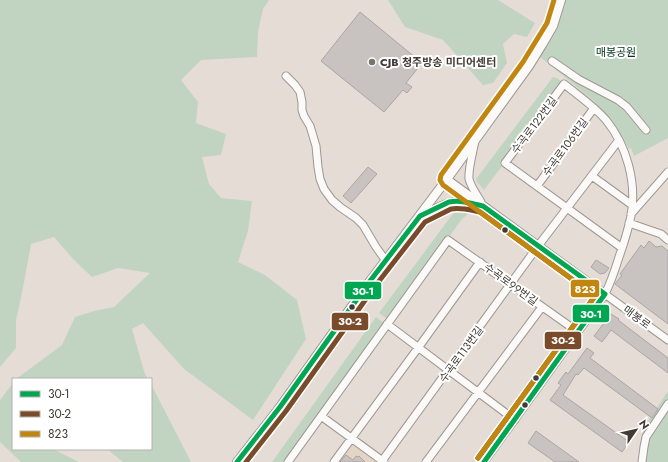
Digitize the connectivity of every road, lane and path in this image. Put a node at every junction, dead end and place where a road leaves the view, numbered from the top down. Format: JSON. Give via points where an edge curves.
{"nodes":[{"id":1,"x":561,"y":0,"type":"edge"},
{"id":2,"x":552,"y":61,"type":"dead end"},
{"id":3,"x":286,"y":76,"type":"dead end"},
{"id":4,"x":564,"y":84,"type":"joint"},
{"id":5,"x":594,"y":108,"type":"junction"},
{"id":6,"x":646,"y":130,"type":"dead end"},
{"id":7,"x":619,"y":140,"type":"junction"},
{"id":8,"x":475,"y":141,"type":"junction"},
{"id":9,"x":668,"y":172,"type":"edge"},
{"id":10,"x":592,"y":176,"type":"junction"},
{"id":11,"x":447,"y":179,"type":"junction"},
{"id":12,"x":537,"y":186,"type":"junction"},
{"id":13,"x":632,"y":205,"type":"junction"},
{"id":14,"x":483,"y":206,"type":"junction"},
{"id":15,"x":567,"y":208,"type":"junction"},
{"id":16,"x":631,"y":214,"type":"junction"},
{"id":17,"x":420,"y":216,"type":"junction"},
{"id":18,"x":629,"y":223,"type":"junction"},
{"id":19,"x":668,"y":240,"type":"edge"},
{"id":20,"x":538,"y":246,"type":"junction"},
{"id":21,"x":622,"y":248,"type":"junction"},
{"id":22,"x":386,"y":261,"type":"junction"},
{"id":23,"x":480,"y":262,"type":"junction"},
{"id":24,"x":511,"y":284,"type":"junction"},
{"id":25,"x":605,"y":294,"type":"junction"},
{"id":26,"x":542,"y":307,"type":"junction"},
{"id":27,"x":387,"y":324,"type":"junction"},
{"id":28,"x":578,"y":332,"type":"junction"},
{"id":29,"x":668,"y":340,"type":"edge"},
{"id":30,"x":418,"y":348,"type":"junction"},
{"id":31,"x":449,"y":370,"type":"junction"},
{"id":32,"x":478,"y":392,"type":"junction"},
{"id":33,"x":668,"y":404,"type":"edge"},
{"id":34,"x":321,"y":416,"type":"junction"},
{"id":35,"x":515,"y":420,"type":"junction"},
{"id":36,"x":351,"y":438,"type":"junction"},
{"id":37,"x":237,"y":462,"type":"edge"},
{"id":38,"x":288,"y":462,"type":"edge"},
{"id":39,"x":334,"y":462,"type":"edge"},
{"id":40,"x":383,"y":462,"type":"edge"},
{"id":41,"x":426,"y":462,"type":"edge"},
{"id":42,"x":484,"y":462,"type":"edge"},
{"id":43,"x":642,"y":462,"type":"edge"}],
"edges":[{"from":1,"to":8,"type":"main road","via":[[542,45]]},
{"from":2,"to":6,"type":"street","via":[[578,80],[618,100]]},
{"from":3,"to":22,"type":"street","via":[[300,92],[304,116],[316,146],[320,179],[324,189],[332,200],[363,225]]},
{"from":4,"to":5,"type":"street","name":"수곡로106번길"},
{"from":4,"to":12,"type":"street","name":"수곡로122번길","via":[[506,163]]},
{"from":5,"to":7,"type":"street","name":"수곡로106번길"},
{"from":5,"to":12,"type":"street","name":"수곡로106번길"},
{"from":7,"to":10,"type":"street","name":"수곡로113번길"},
{"from":7,"to":13,"type":"street","name":"수곡로106번길","via":[[632,185]]},
{"from":8,"to":11,"type":"main road"},
{"from":8,"to":14,"type":"street","via":[[469,180]]},
{"from":9,"to":16,"type":"street"},
{"from":10,"to":13,"type":"street"},
{"from":10,"to":15,"type":"street","name":"수곡로113번길"},
{"from":11,"to":14,"type":"street","name":"매봉로"},
{"from":11,"to":17,"type":"main road"},
{"from":12,"to":15,"type":"street","name":"수곡로122번길"},
{"from":13,"to":16,"type":"street","name":"수곡로106번길"},
{"from":14,"to":17,"type":"street","via":[[465,201],[449,202]]},
{"from":14,"to":20,"type":"street","name":"매봉로"},
{"from":15,"to":20,"type":"street","name":"수곡로113번길"},
{"from":15,"to":21,"type":"street","name":"수곡로122번길"},
{"from":16,"to":18,"type":"street","name":"수곡로106번길"},
{"from":17,"to":22,"type":"main road"},
{"from":18,"to":19,"type":"street","via":[[661,234]]},
{"from":18,"to":21,"type":"street","name":"수곡로106번길"},
{"from":20,"to":24,"type":"street","name":"수곡로113번길"},
{"from":20,"to":25,"type":"street","name":"매봉로"},
{"from":21,"to":25,"type":"street","name":"수곡로106번길"},
{"from":22,"to":37,"type":"main road"},
{"from":23,"to":24,"type":"street","name":"수곡로99번길"},
{"from":23,"to":27,"type":"street","name":"수곡로99번길","via":[[448,240]]},
{"from":23,"to":30,"type":"street","name":"수곡로99번길"},
{"from":24,"to":26,"type":"street","name":"수곡로99번길"},
{"from":24,"to":31,"type":"street","name":"수곡로113번길"},
{"from":25,"to":28,"type":"street","name":"수곡로106번길"},
{"from":25,"to":29,"type":"street","name":"매봉로"},
{"from":26,"to":28,"type":"street","name":"수곡로99번길"},
{"from":26,"to":32,"type":"street","name":"수곡로99번길"},
{"from":27,"to":30,"type":"street"},
{"from":27,"to":34,"type":"street"},
{"from":28,"to":35,"type":"street","name":"수곡로106번길"},
{"from":30,"to":31,"type":"street"},
{"from":30,"to":36,"type":"street","name":"수곡로99번길"},
{"from":31,"to":32,"type":"street"},
{"from":31,"to":40,"type":"street","name":"수곡로113번길"},
{"from":32,"to":35,"type":"street"},
{"from":32,"to":41,"type":"street","name":"수곡로99번길"},
{"from":33,"to":43,"type":"street","via":[[646,437]]},
{"from":34,"to":36,"type":"street"},
{"from":34,"to":38,"type":"street"},
{"from":35,"to":42,"type":"street","name":"수곡로106번길"},
{"from":36,"to":39,"type":"street","name":"수곡로99번길"},
{"from":36,"to":40,"type":"street"}]}
